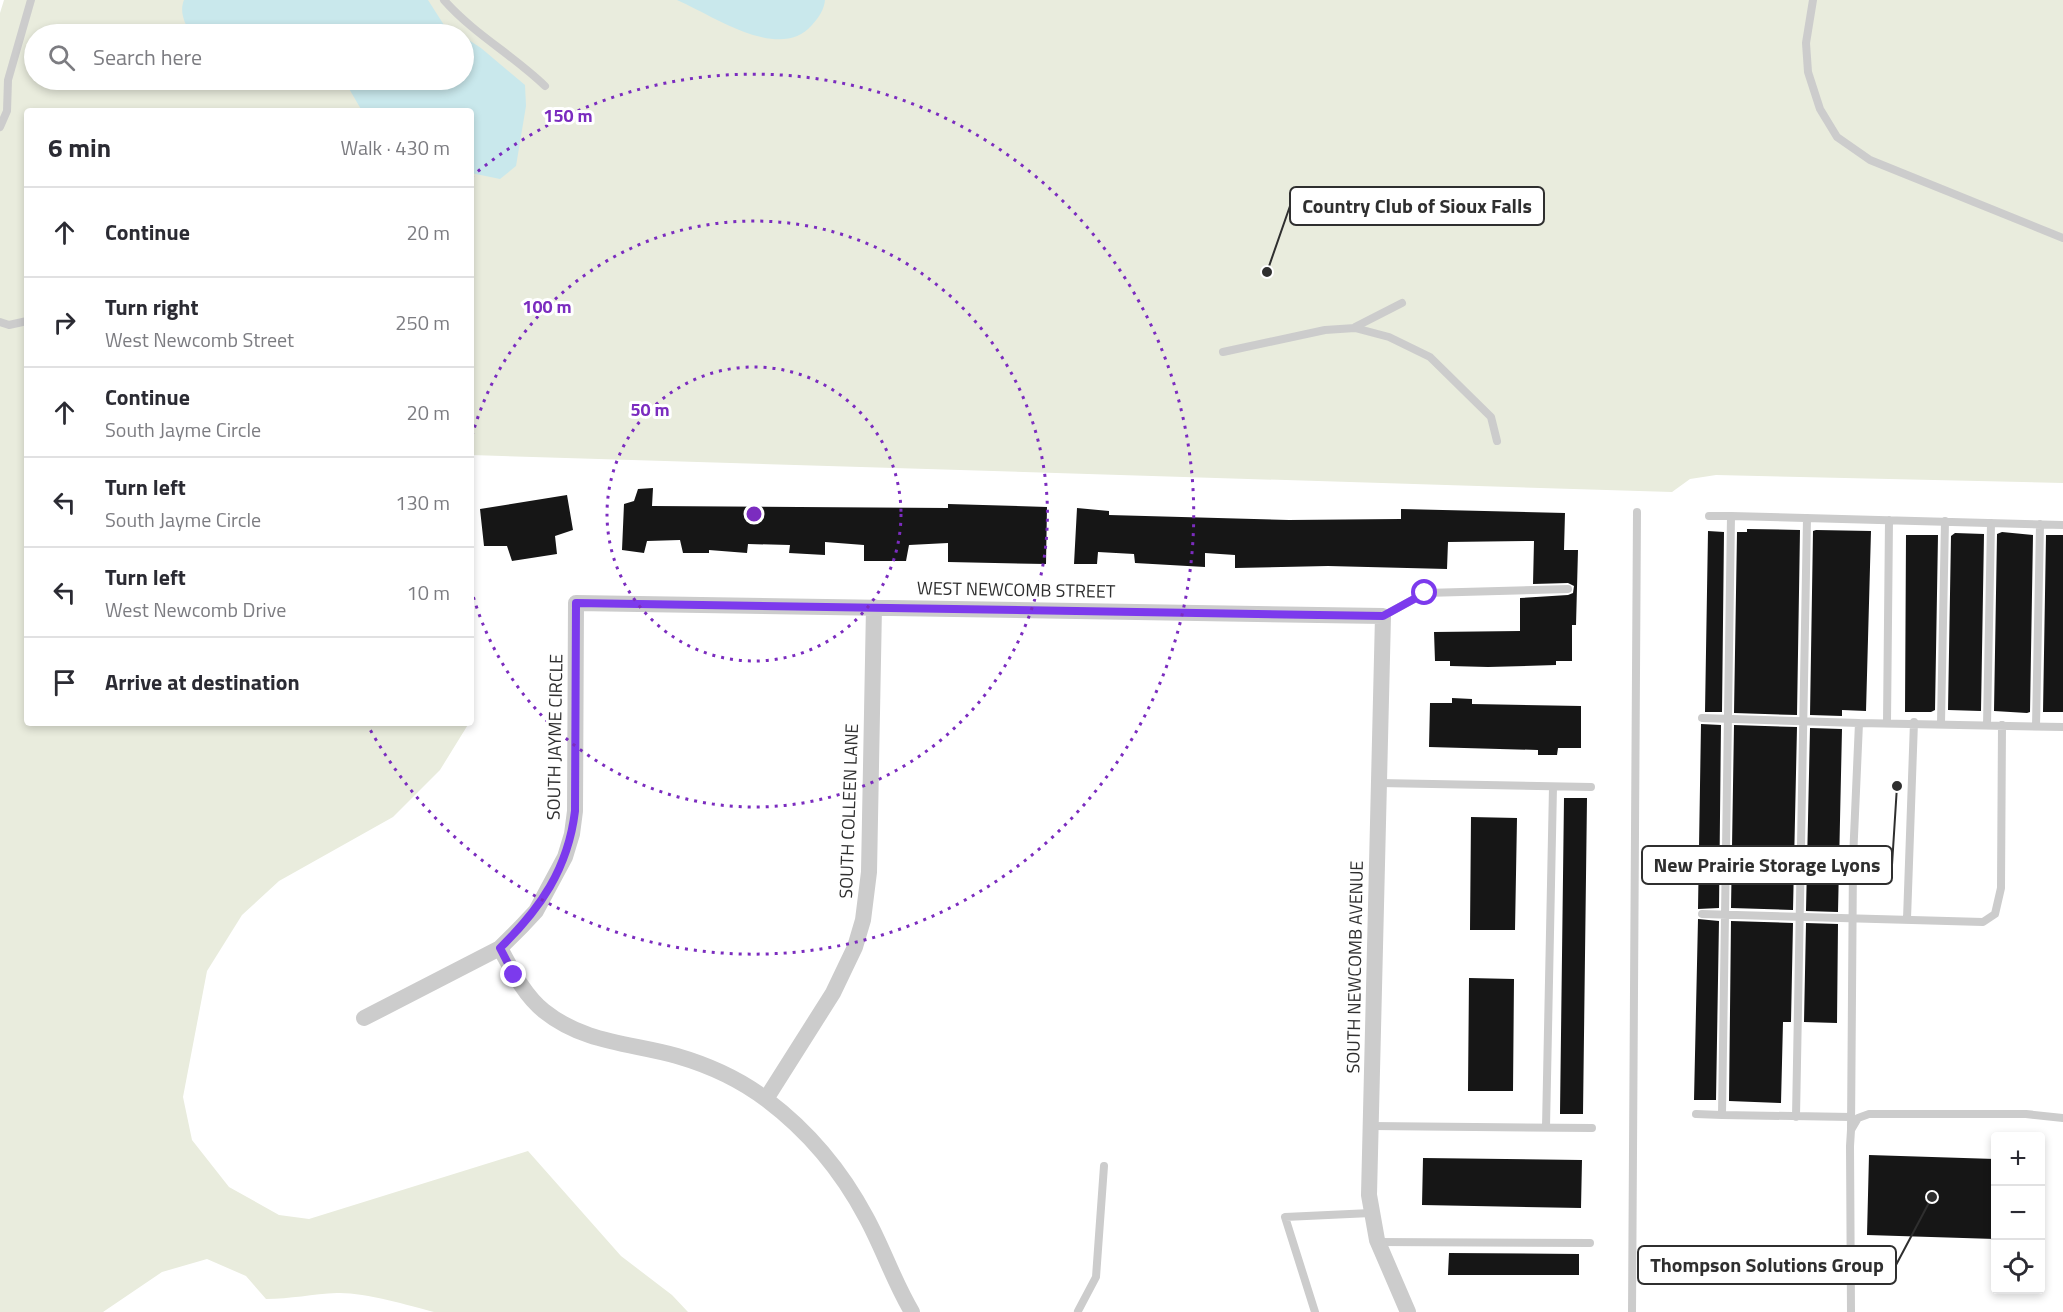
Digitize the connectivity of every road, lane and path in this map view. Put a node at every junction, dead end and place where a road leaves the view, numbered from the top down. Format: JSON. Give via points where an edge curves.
{"nodes":[{"id":1,"x":31,"y":0,"type":"edge"},
{"id":2,"x":444,"y":0,"type":"edge"},
{"id":3,"x":1813,"y":0,"type":"edge"},
{"id":4,"x":24,"y":24,"type":"edge"},
{"id":5,"x":24,"y":24,"type":"edge"},
{"id":6,"x":465,"y":24,"type":"edge"},
{"id":7,"x":474,"y":30,"type":"edge"},
{"id":8,"x":545,"y":86,"type":"dead end"},
{"id":9,"x":0,"y":127,"type":"edge"},
{"id":10,"x":2063,"y":238,"type":"edge"},
{"id":11,"x":1402,"y":303,"type":"dead end"},
{"id":12,"x":0,"y":322,"type":"edge"},
{"id":13,"x":24,"y":322,"type":"edge"},
{"id":14,"x":1355,"y":328,"type":"junction"},
{"id":15,"x":1223,"y":352,"type":"dead end"},
{"id":16,"x":1497,"y":441,"type":"dead end"},
{"id":17,"x":1637,"y":512,"type":"dead end"},
{"id":18,"x":1709,"y":516,"type":"dead end"},
{"id":19,"x":1731,"y":516,"type":"junction"},
{"id":20,"x":1807,"y":518,"type":"junction"},
{"id":21,"x":1888,"y":520,"type":"junction"},
{"id":22,"x":1945,"y":521,"type":"junction"},
{"id":23,"x":1991,"y":523,"type":"junction"},
{"id":24,"x":2040,"y":524,"type":"junction"},
{"id":25,"x":2063,"y":525,"type":"edge"},
{"id":26,"x":1568,"y":589,"type":"dead end"},
{"id":27,"x":648,"y":604,"type":"joint"},
{"id":28,"x":874,"y":607,"type":"junction"},
{"id":29,"x":1383,"y":616,"type":"junction"},
{"id":30,"x":1702,"y":718,"type":"dead end"},
{"id":31,"x":1728,"y":719,"type":"junction"},
{"id":32,"x":1803,"y":721,"type":"junction"},
{"id":33,"x":1887,"y":722,"type":"junction"},
{"id":34,"x":1914,"y":722,"type":"junction"},
{"id":35,"x":1859,"y":723,"type":"junction"},
{"id":36,"x":1941,"y":723,"type":"junction"},
{"id":37,"x":1987,"y":724,"type":"junction"},
{"id":38,"x":2002,"y":725,"type":"junction"},
{"id":39,"x":2036,"y":726,"type":"junction"},
{"id":40,"x":2063,"y":727,"type":"edge"},
{"id":41,"x":1379,"y":783,"type":"junction"},
{"id":42,"x":1553,"y":787,"type":"junction"},
{"id":43,"x":1591,"y":787,"type":"dead end"},
{"id":44,"x":1702,"y":914,"type":"dead end"},
{"id":45,"x":1725,"y":915,"type":"junction"},
{"id":46,"x":1800,"y":916,"type":"junction"},
{"id":47,"x":1853,"y":916,"type":"junction"},
{"id":48,"x":1907,"y":919,"type":"junction"},
{"id":49,"x":500,"y":948,"type":"junction"},
{"id":50,"x":364,"y":1018,"type":"dead end"},
{"id":51,"x":766,"y":1099,"type":"junction"},
{"id":52,"x":1696,"y":1114,"type":"dead end"},
{"id":53,"x":1722,"y":1115,"type":"junction"},
{"id":54,"x":1796,"y":1117,"type":"junction"},
{"id":55,"x":1851,"y":1117,"type":"junction"},
{"id":56,"x":2063,"y":1118,"type":"edge"},
{"id":57,"x":1371,"y":1126,"type":"junction"},
{"id":58,"x":1546,"y":1127,"type":"junction"},
{"id":59,"x":1592,"y":1128,"type":"dead end"},
{"id":60,"x":1851,"y":1130,"type":"junction"},
{"id":61,"x":1104,"y":1166,"type":"dead end"},
{"id":62,"x":1371,"y":1213,"type":"junction"},
{"id":63,"x":1378,"y":1242,"type":"junction"},
{"id":64,"x":1590,"y":1243,"type":"dead end"},
{"id":65,"x":912,"y":1312,"type":"edge"},
{"id":66,"x":1073,"y":1312,"type":"edge"},
{"id":67,"x":1078,"y":1312,"type":"edge"},
{"id":68,"x":1315,"y":1312,"type":"edge"},
{"id":69,"x":1408,"y":1312,"type":"edge"},
{"id":70,"x":1632,"y":1312,"type":"edge"},
{"id":71,"x":1851,"y":1312,"type":"edge"}],
"edges":[{"from":1,"to":5,"type":"lane"},
{"from":2,"to":6,"type":"lane"},
{"from":3,"to":10,"type":"lane","via":[[1806,43],[1808,72],[1820,109],[1837,137],[1870,160]]},
{"from":4,"to":9,"type":"lane","via":[[8,80],[7,111]]},
{"from":7,"to":8,"type":"lane","via":[[521,62]]},
{"from":11,"to":14,"type":"lane"},
{"from":12,"to":13,"type":"lane","via":[[9,325]]},
{"from":14,"to":15,"type":"lane","via":[[1325,330]]},
{"from":14,"to":16,"type":"lane","via":[[1389,337],[1431,357],[1491,417]]},
{"from":17,"to":70,"type":"lane"},
{"from":18,"to":19,"type":"lane"},
{"from":19,"to":20,"type":"lane"},
{"from":19,"to":31,"type":"lane"},
{"from":20,"to":21,"type":"lane"},
{"from":20,"to":32,"type":"lane"},
{"from":21,"to":22,"type":"lane"},
{"from":21,"to":33,"type":"lane"},
{"from":22,"to":23,"type":"lane"},
{"from":22,"to":36,"type":"lane"},
{"from":23,"to":24,"type":"lane"},
{"from":23,"to":37,"type":"lane"},
{"from":24,"to":25,"type":"lane"},
{"from":24,"to":39,"type":"lane"},
{"from":26,"to":29,"type":"lane","via":[[1425,593]]},
{"from":27,"to":28,"type":"street","name":"WEST NEWCOMB STREET"},
{"from":27,"to":49,"type":"street","name":"SOUTH JAYME CIRCLE","via":[[576,603],[572,834],[565,857],[536,911]]},
{"from":28,"to":29,"type":"street","name":"WEST NEWCOMB STREET"},
{"from":28,"to":51,"type":"street","name":"SOUTH COLLEEN LANE","via":[[869,872],[863,920],[833,993]]},
{"from":29,"to":41,"type":"street","name":"SOUTH NEWCOMB AVENUE"},
{"from":30,"to":31,"type":"lane"},
{"from":31,"to":32,"type":"lane"},
{"from":31,"to":45,"type":"lane"},
{"from":32,"to":35,"type":"lane"},
{"from":32,"to":46,"type":"lane"},
{"from":33,"to":34,"type":"lane"},
{"from":33,"to":35,"type":"lane"},
{"from":34,"to":36,"type":"lane"},
{"from":34,"to":48,"type":"lane"},
{"from":35,"to":47,"type":"lane"},
{"from":36,"to":37,"type":"lane"},
{"from":37,"to":38,"type":"lane"},
{"from":38,"to":39,"type":"lane"},
{"from":38,"to":48,"type":"lane","via":[[2001,888],[1995,914],[1983,922]]},
{"from":39,"to":40,"type":"lane"},
{"from":41,"to":42,"type":"lane"},
{"from":41,"to":57,"type":"street","name":"SOUTH NEWCOMB AVENUE"},
{"from":42,"to":43,"type":"lane"},
{"from":42,"to":58,"type":"lane"},
{"from":44,"to":45,"type":"lane"},
{"from":45,"to":46,"type":"lane"},
{"from":45,"to":53,"type":"lane"},
{"from":46,"to":47,"type":"lane"},
{"from":46,"to":54,"type":"lane"},
{"from":47,"to":48,"type":"lane"},
{"from":47,"to":55,"type":"lane"},
{"from":49,"to":50,"type":"street","name":"SOUTH JAYME CIRCLE"},
{"from":49,"to":51,"type":"street","via":[[529,994],[543,1010],[570,1028],[599,1040],[707,1066]]},
{"from":51,"to":65,"type":"street","via":[[828,1158],[851,1190]]},
{"from":52,"to":53,"type":"lane"},
{"from":53,"to":54,"type":"lane"},
{"from":54,"to":55,"type":"lane"},
{"from":55,"to":60,"type":"lane"},
{"from":56,"to":60,"type":"lane","via":[[2026,1114],[1869,1114],[1858,1118]]},
{"from":57,"to":58,"type":"lane"},
{"from":57,"to":62,"type":"street","name":"SOUTH NEWCOMB AVENUE"},
{"from":58,"to":59,"type":"lane"},
{"from":60,"to":71,"type":"lane"},
{"from":61,"to":67,"type":"lane","via":[[1096,1277]]},
{"from":62,"to":63,"type":"street","name":"SOUTH NEWCOMB AVENUE"},
{"from":62,"to":68,"type":"lane","via":[[1285,1217]]},
{"from":63,"to":64,"type":"lane"},
{"from":63,"to":69,"type":"street","name":"SOUTH NEWCOMB AVENUE"},
{"from":66,"to":67,"type":"lane"}]}
